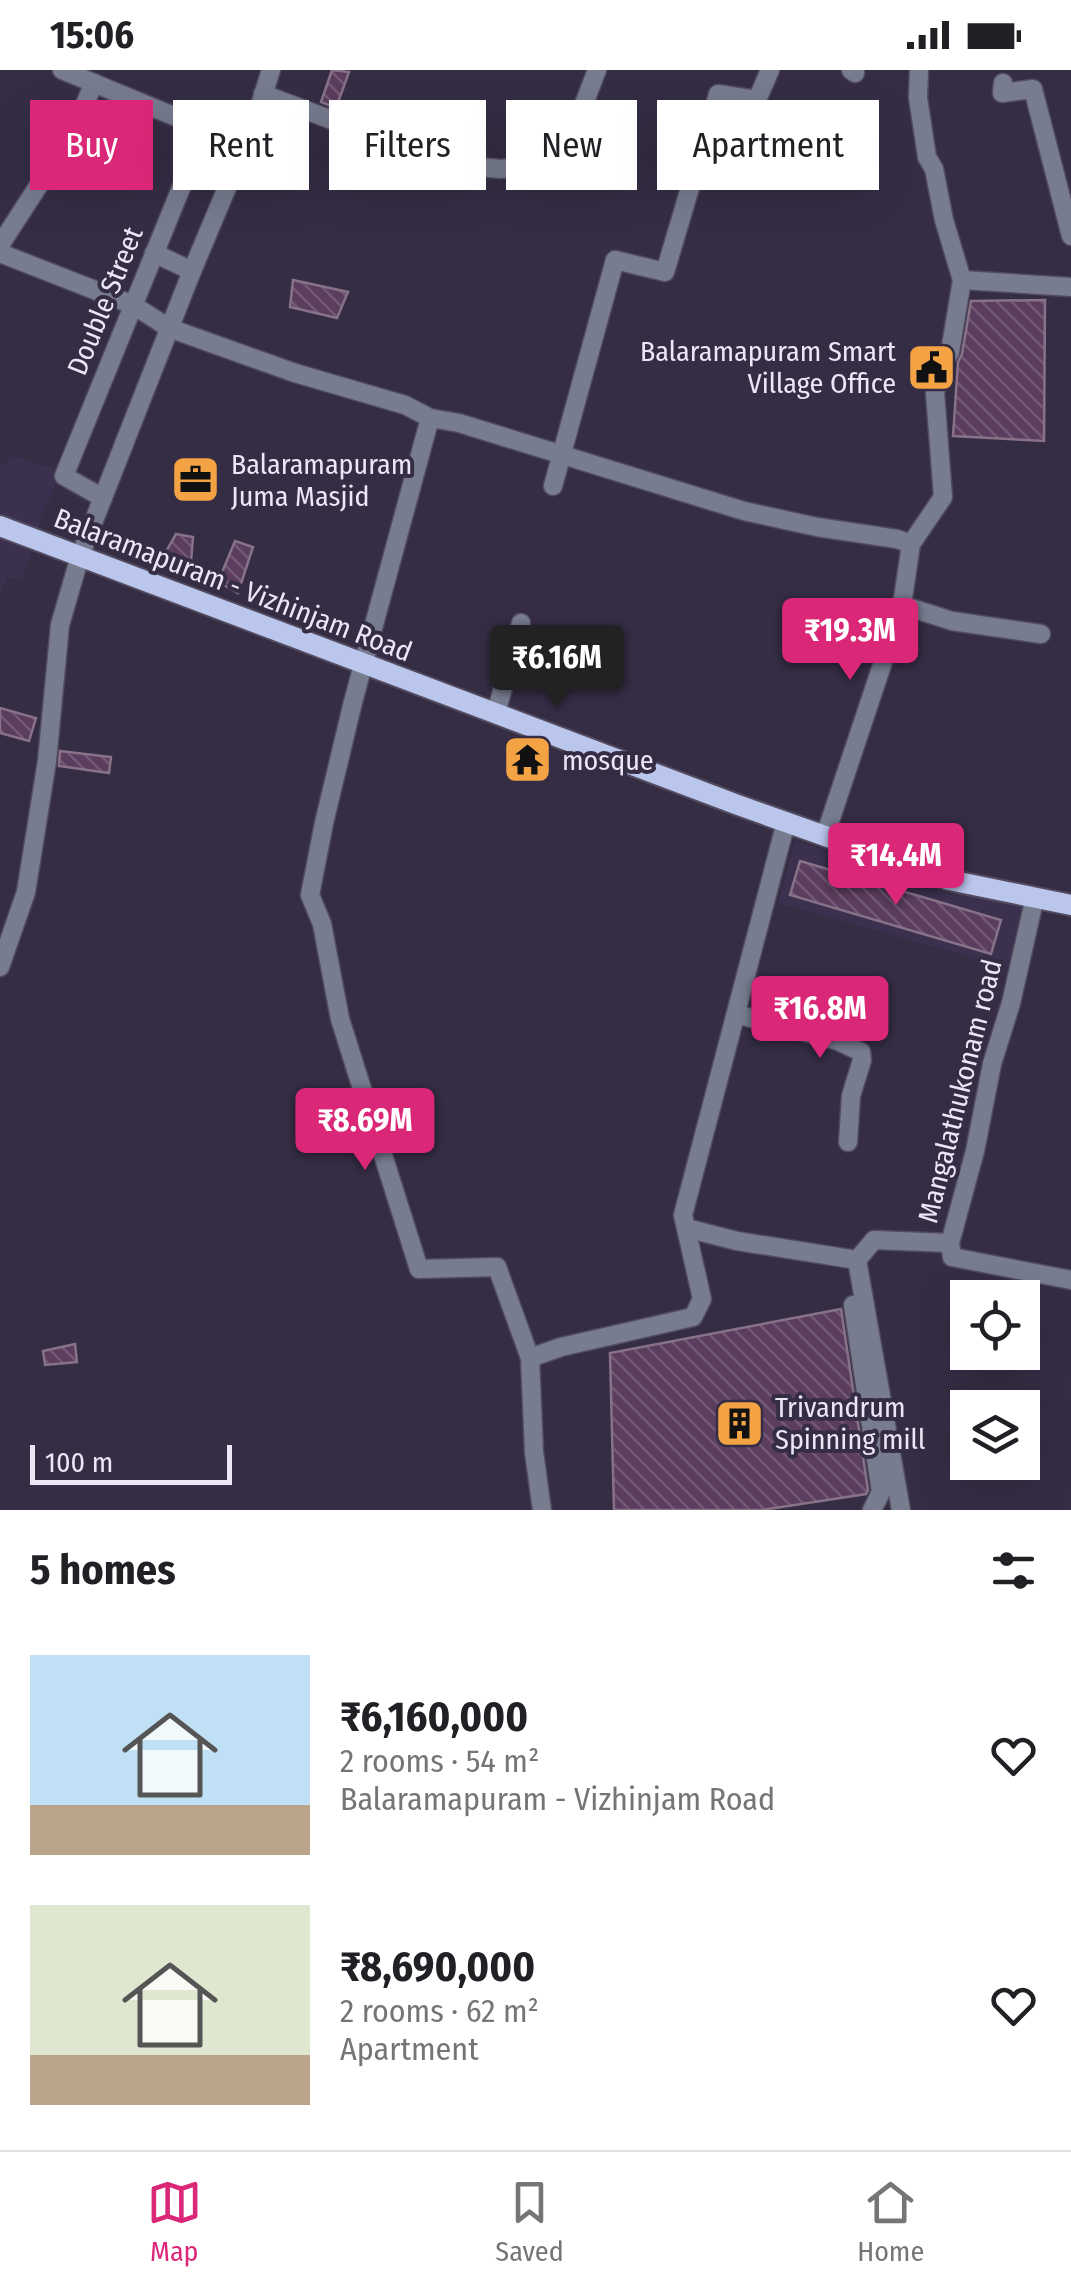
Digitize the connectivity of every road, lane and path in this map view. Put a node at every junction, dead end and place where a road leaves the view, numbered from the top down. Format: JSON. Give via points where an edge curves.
{"nodes":[{"id":1,"x":62,"y":70,"type":"edge"},
{"id":2,"x":271,"y":70,"type":"edge"},
{"id":3,"x":597,"y":70,"type":"edge"},
{"id":4,"x":770,"y":70,"type":"edge"},
{"id":5,"x":920,"y":70,"type":"edge"},
{"id":6,"x":94,"y":83,"type":"junction"},
{"id":7,"x":1002,"y":83,"type":"dead end"},
{"id":8,"x":263,"y":94,"type":"junction"},
{"id":9,"x":261,"y":100,"type":"edge"},
{"id":10,"x":173,"y":115,"type":"edge"},
{"id":11,"x":180,"y":190,"type":"edge"},
{"id":12,"x":226,"y":190,"type":"edge"},
{"id":13,"x":1071,"y":236,"type":"edge"},
{"id":14,"x":0,"y":246,"type":"edge"},
{"id":15,"x":154,"y":253,"type":"junction"},
{"id":16,"x":0,"y":254,"type":"edge"},
{"id":17,"x":192,"y":271,"type":"junction"},
{"id":18,"x":962,"y":280,"type":"junction"},
{"id":19,"x":1071,"y":287,"type":"edge"},
{"id":20,"x":133,"y":305,"type":"junction"},
{"id":21,"x":170,"y":328,"type":"junction"},
{"id":22,"x":430,"y":418,"type":"junction"},
{"id":23,"x":561,"y":454,"type":"junction"},
{"id":24,"x":553,"y":486,"type":"dead end"},
{"id":25,"x":102,"y":498,"type":"junction"},
{"id":26,"x":0,"y":526,"type":"edge"},
{"id":27,"x":911,"y":544,"type":"junction"},
{"id":28,"x":80,"y":556,"type":"junction"},
{"id":29,"x":902,"y":605,"type":"junction"},
{"id":30,"x":521,"y":623,"type":"dead end"},
{"id":31,"x":1041,"y":634,"type":"dead end"},
{"id":32,"x":362,"y":663,"type":"junction"},
{"id":33,"x":496,"y":713,"type":"junction"},
{"id":34,"x":786,"y":822,"type":"junction"},
{"id":35,"x":825,"y":836,"type":"junction"},
{"id":36,"x":1035,"y":897,"type":"junction"},
{"id":37,"x":1071,"y":905,"type":"edge"},
{"id":38,"x":0,"y":967,"type":"edge"},
{"id":39,"x":736,"y":1014,"type":"junction"},
{"id":40,"x":848,"y":1142,"type":"dead end"},
{"id":41,"x":686,"y":1228,"type":"junction"},
{"id":42,"x":950,"y":1242,"type":"junction"},
{"id":43,"x":852,"y":1259,"type":"junction"},
{"id":44,"x":1071,"y":1280,"type":"edge"},
{"id":45,"x":530,"y":1358,"type":"junction"},
{"id":46,"x":542,"y":1510,"type":"edge"},
{"id":47,"x":872,"y":1510,"type":"edge"},
{"id":48,"x":901,"y":1510,"type":"edge"}],
"edges":[{"from":1,"to":6,"type":"street"},
{"from":2,"to":8,"type":"street"},
{"from":3,"to":8,"type":"street","via":[[572,160],[501,169],[448,164]]},
{"from":4,"to":23,"type":"street","via":[[758,100],[718,94],[665,272],[615,260]]},
{"from":5,"to":18,"type":"street","via":[[928,157]]},
{"from":6,"to":10,"type":"street"},
{"from":6,"to":14,"type":"street","via":[[72,134]]},
{"from":7,"to":13,"type":"street","via":[[1002,93],[1033,90]]},
{"from":8,"to":9,"type":"street"},
{"from":11,"to":15,"type":"street","name":"Double Street"},
{"from":12,"to":17,"type":"street"},
{"from":15,"to":17,"type":"street"},
{"from":15,"to":20,"type":"street","name":"Double Street"},
{"from":16,"to":20,"type":"street"},
{"from":17,"to":21,"type":"street"},
{"from":18,"to":19,"type":"street"},
{"from":18,"to":27,"type":"street","via":[[936,393],[943,497]]},
{"from":20,"to":21,"type":"street"},
{"from":20,"to":25,"type":"street","name":"Double Street","via":[[64,476]]},
{"from":21,"to":22,"type":"street"},
{"from":21,"to":25,"type":"street"},
{"from":22,"to":23,"type":"street"},
{"from":22,"to":32,"type":"street"},
{"from":23,"to":24,"type":"street"},
{"from":23,"to":27,"type":"street","via":[[744,510]]},
{"from":25,"to":28,"type":"street"},
{"from":26,"to":28,"type":"main road","name":"Balaramapuram - Vizhinjam Road"},
{"from":27,"to":29,"type":"street"},
{"from":28,"to":32,"type":"main road","name":"Balaramapuram - Vizhinjam Road"},
{"from":28,"to":38,"type":"street","via":[[60,625],[26,892]]},
{"from":29,"to":31,"type":"street","via":[[952,621]]},
{"from":29,"to":35,"type":"street"},
{"from":30,"to":33,"type":"street"},
{"from":32,"to":33,"type":"main road","name":"Balaramapuram - Vizhinjam Road"},
{"from":32,"to":45,"type":"street","via":[[310,895],[340,1018],[420,1269],[497,1267]]},
{"from":33,"to":34,"type":"main road","name":"Balaramapuram - Vizhinjam Road"},
{"from":34,"to":35,"type":"main road","name":"Balaramapuram - Vizhinjam Road"},
{"from":34,"to":39,"type":"street"},
{"from":35,"to":36,"type":"main road","name":"Balaramapuram - Vizhinjam Road","via":[[949,880]]},
{"from":36,"to":37,"type":"main road","name":"Balaramapuram - Vizhinjam Road"},
{"from":36,"to":42,"type":"street","name":"Mangalathukonam road"},
{"from":39,"to":40,"type":"street","via":[[861,1052]]},
{"from":39,"to":41,"type":"street","via":[[683,1215]]},
{"from":41,"to":43,"type":"street"},
{"from":41,"to":45,"type":"street","via":[[702,1299],[693,1317]]},
{"from":42,"to":43,"type":"street","name":"Mangalathukonam road","via":[[874,1240]]},
{"from":42,"to":44,"type":"street","via":[[952,1257]]},
{"from":43,"to":47,"type":"street","via":[[882,1492]]},
{"from":43,"to":48,"type":"street"},
{"from":45,"to":46,"type":"street"}]}
